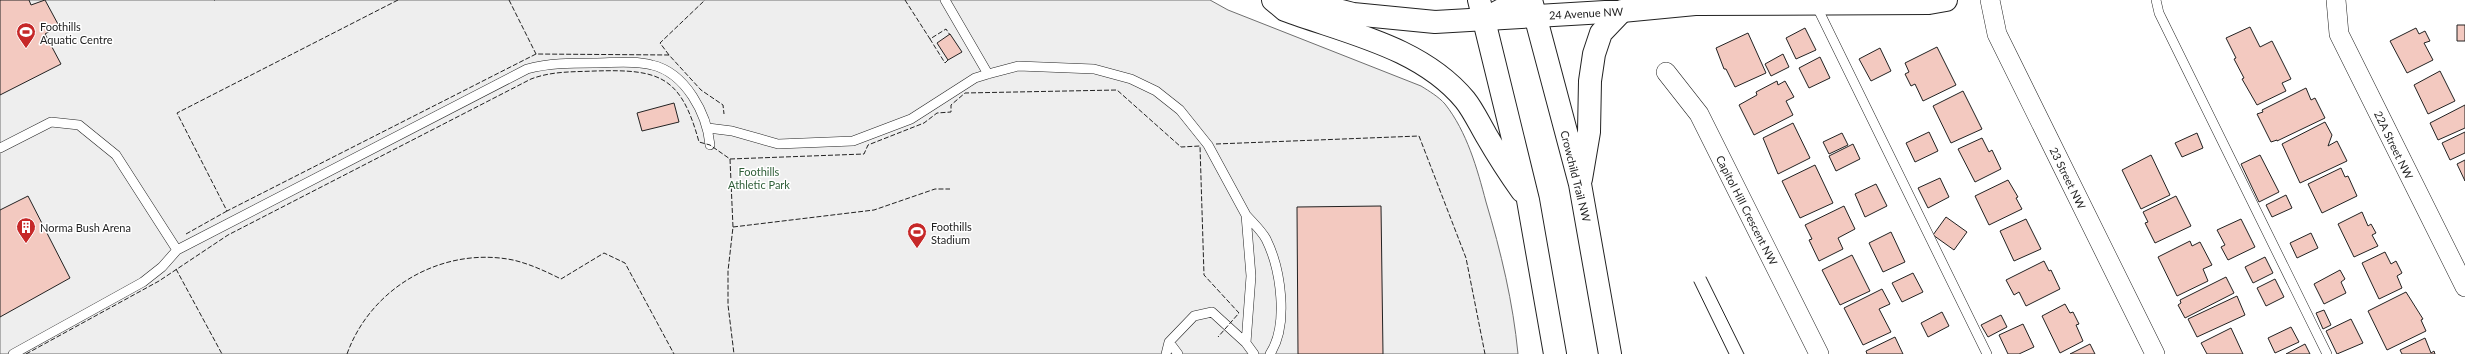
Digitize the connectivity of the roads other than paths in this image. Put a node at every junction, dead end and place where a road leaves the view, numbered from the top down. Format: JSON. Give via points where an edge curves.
{"nodes":[{"id":1,"x":945,"y":0,"type":"edge"},
{"id":2,"x":1273,"y":0,"type":"edge"},
{"id":3,"x":1299,"y":0,"type":"edge"},
{"id":4,"x":1520,"y":0,"type":"edge"},
{"id":5,"x":1946,"y":0,"type":"edge"},
{"id":6,"x":1990,"y":0,"type":"edge"},
{"id":7,"x":2156,"y":0,"type":"edge"},
{"id":8,"x":2336,"y":0,"type":"edge"},
{"id":9,"x":1814,"y":3,"type":"junction"},
{"id":10,"x":1533,"y":8,"type":"edge"},
{"id":11,"x":1482,"y":10,"type":"edge"},
{"id":12,"x":1622,"y":11,"type":"junction"},
{"id":13,"x":1666,"y":72,"type":"dead end"},
{"id":14,"x":988,"y":74,"type":"junction"},
{"id":15,"x":708,"y":128,"type":"junction"},
{"id":16,"x":710,"y":145,"type":"dead end"},
{"id":17,"x":0,"y":148,"type":"edge"},
{"id":18,"x":1580,"y":184,"type":"junction"},
{"id":19,"x":1528,"y":200,"type":"junction"},
{"id":20,"x":1246,"y":215,"type":"junction"},
{"id":21,"x":177,"y":250,"type":"junction"},
{"id":22,"x":2465,"y":288,"type":"edge"},
{"id":23,"x":1169,"y":342,"type":"junction"},
{"id":24,"x":1246,"y":343,"type":"junction"},
{"id":25,"x":13,"y":354,"type":"edge"},
{"id":26,"x":1166,"y":354,"type":"edge"},
{"id":27,"x":1178,"y":354,"type":"edge"},
{"id":28,"x":1254,"y":354,"type":"edge"},
{"id":29,"x":1270,"y":354,"type":"edge"},
{"id":30,"x":1555,"y":354,"type":"edge"},
{"id":31,"x":1610,"y":354,"type":"edge"},
{"id":32,"x":1819,"y":354,"type":"edge"},
{"id":33,"x":1987,"y":354,"type":"edge"},
{"id":34,"x":2154,"y":354,"type":"edge"},
{"id":35,"x":2327,"y":354,"type":"edge"}],
"edges":[{"from":1,"to":14,"type":"lane"},
{"from":2,"to":19,"type":"main road","via":[[1285,10],[1402,53],[1425,64],[1448,82],[1466,102],[1503,165]]},
{"from":3,"to":11,"type":"main road","name":"24 Avenue NW","via":[[1353,14],[1435,22]]},
{"from":4,"to":11,"type":"main road"},
{"from":5,"to":9,"type":"main road","name":"24 Avenue NW","via":[[1929,3]]},
{"from":6,"to":34,"type":"street","name":"23 Street NW","via":[[1997,34]]},
{"from":7,"to":35,"type":"lane","via":[[2159,13]]},
{"from":8,"to":22,"type":"street","name":"22A Street NW","via":[[2339,34]]},
{"from":9,"to":12,"type":"main road","name":"24 Avenue NW","via":[[1695,4]]},
{"from":9,"to":33,"type":"lane"},
{"from":10,"to":11,"type":"main road","name":"24 Avenue NW"},
{"from":10,"to":12,"type":"main road","name":"24 Avenue NW"},
{"from":10,"to":18,"type":"main road","name":"Crowchild Trail NW"},
{"from":11,"to":19,"type":"main road"},
{"from":12,"to":18,"type":"main road","via":[[1601,33],[1594,54],[1590,82],[1589,132]]},
{"from":13,"to":32,"type":"street","name":"Capitol Hill Crescent NW","via":[[1699,114]]},
{"from":14,"to":15,"type":"lane","via":[[975,78],[910,119],[853,141],[778,144],[732,131]]},
{"from":14,"to":20,"type":"lane","via":[[1018,66],[1094,69],[1131,79],[1156,91],[1180,110],[1208,145]]},
{"from":15,"to":16,"type":"lane"},
{"from":15,"to":21,"type":"lane","via":[[685,87],[669,72],[653,65],[629,62],[547,64],[527,69]]},
{"from":17,"to":21,"type":"lane","via":[[51,122],[79,125],[116,155]]},
{"from":18,"to":31,"type":"main road","name":"Crowchild Trail NW"},
{"from":19,"to":30,"type":"main road"},
{"from":20,"to":24,"type":"lane","via":[[1251,276]]},
{"from":20,"to":29,"type":"lane","via":[[1265,237],[1280,278],[1279,336]]},
{"from":21,"to":25,"type":"lane","via":[[143,282]]},
{"from":23,"to":24,"type":"lane","via":[[1194,316],[1212,312]]},
{"from":23,"to":26,"type":"lane"},
{"from":23,"to":27,"type":"lane"},
{"from":24,"to":28,"type":"lane"}]}
